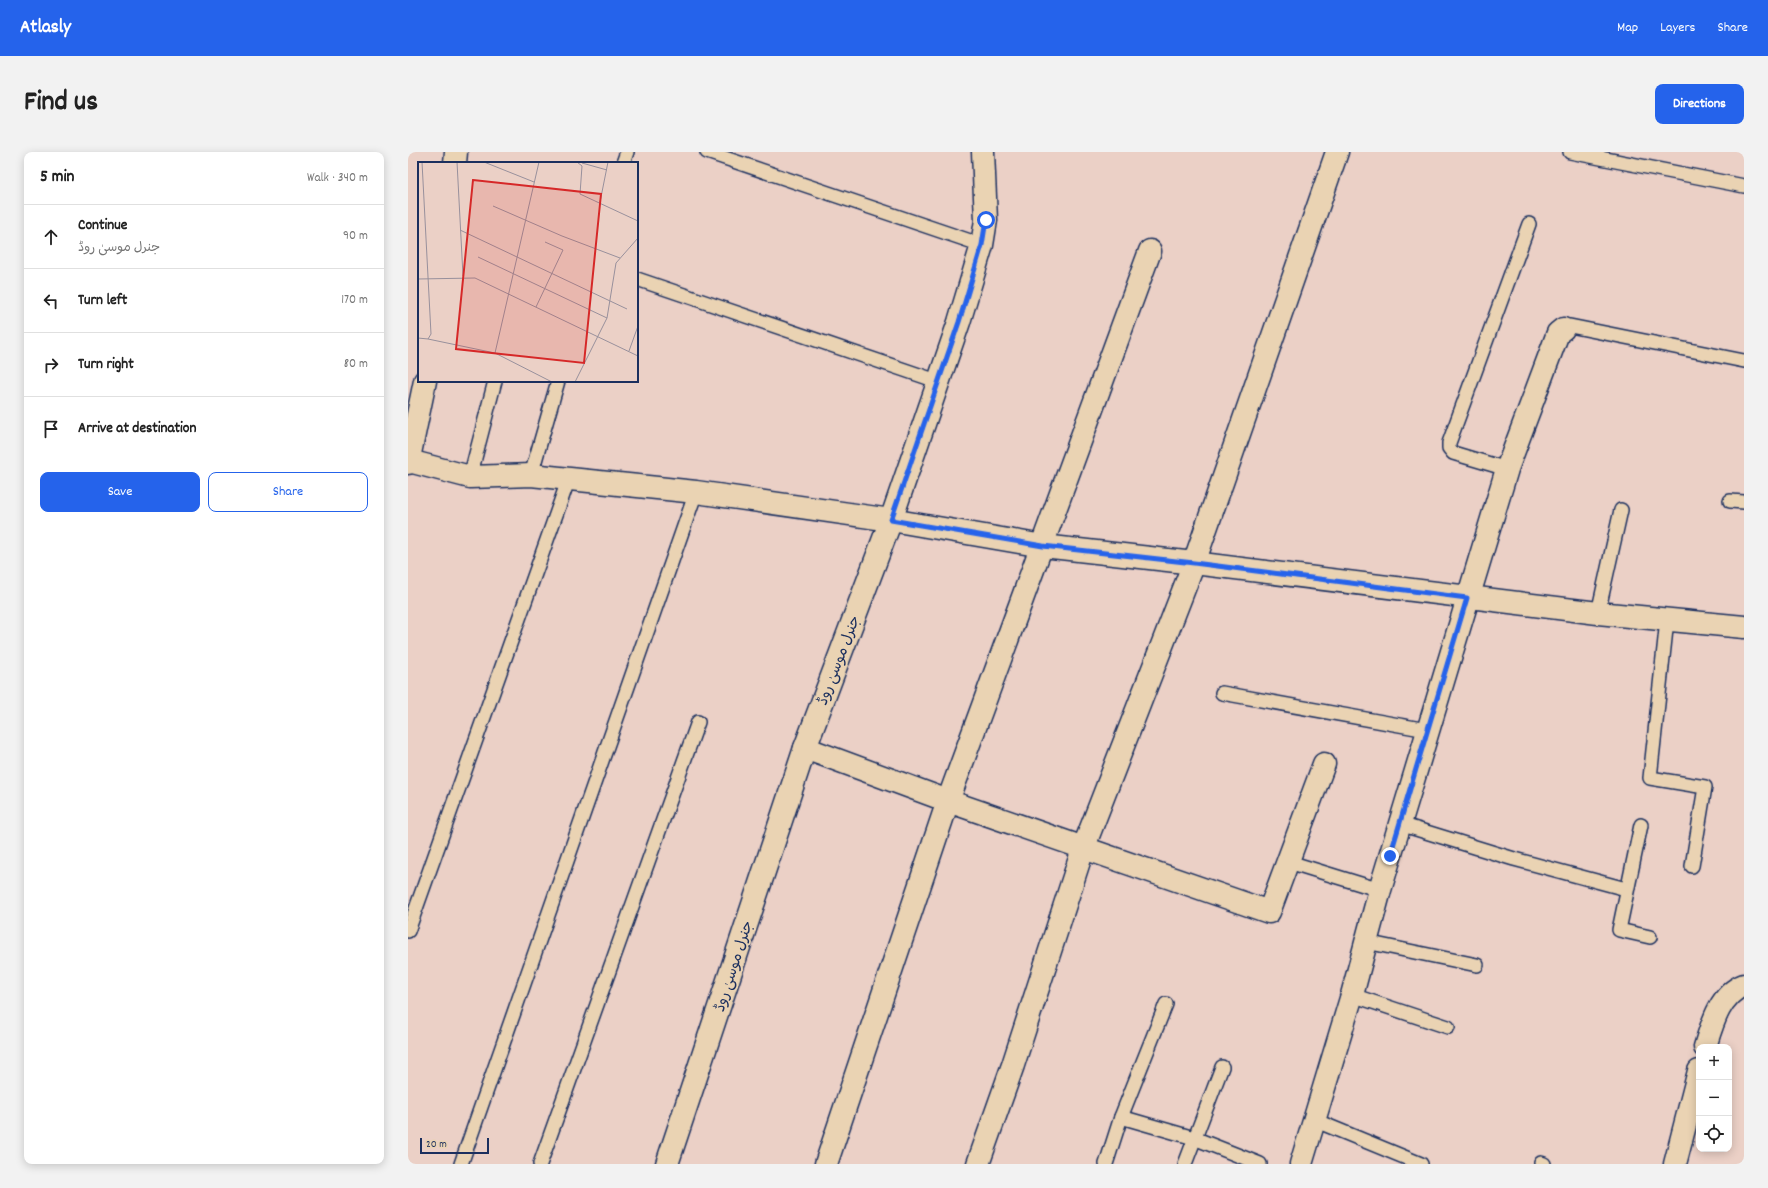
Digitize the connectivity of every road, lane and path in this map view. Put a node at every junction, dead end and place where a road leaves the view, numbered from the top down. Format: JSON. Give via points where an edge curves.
{"nodes":[{"id":1,"x":456,"y":152,"type":"edge"},
{"id":2,"x":627,"y":152,"type":"edge"},
{"id":3,"x":707,"y":152,"type":"edge"},
{"id":4,"x":983,"y":152,"type":"edge"},
{"id":5,"x":1337,"y":152,"type":"edge"},
{"id":6,"x":1570,"y":152,"type":"edge"},
{"id":7,"x":455,"y":162,"type":"edge"},
{"id":8,"x":623,"y":162,"type":"edge"},
{"id":9,"x":1744,"y":186,"type":"edge"},
{"id":10,"x":1529,"y":224,"type":"dead end"},
{"id":11,"x":982,"y":245,"type":"junction"},
{"id":12,"x":1150,"y":251,"type":"dead end"},
{"id":13,"x":638,"y":279,"type":"edge"},
{"id":14,"x":1562,"y":329,"type":"joint"},
{"id":15,"x":1744,"y":361,"type":"edge"},
{"id":16,"x":937,"y":381,"type":"junction"},
{"id":17,"x":425,"y":382,"type":"edge"},
{"id":18,"x":495,"y":382,"type":"edge"},
{"id":19,"x":558,"y":382,"type":"edge"},
{"id":20,"x":408,"y":462,"type":"edge"},
{"id":21,"x":1507,"y":469,"type":"junction"},
{"id":22,"x":531,"y":475,"type":"junction"},
{"id":23,"x":470,"y":477,"type":"junction"},
{"id":24,"x":569,"y":478,"type":"junction"},
{"id":25,"x":696,"y":492,"type":"junction"},
{"id":26,"x":1730,"y":501,"type":"dead end"},
{"id":27,"x":1744,"y":502,"type":"edge"},
{"id":28,"x":1621,"y":510,"type":"dead end"},
{"id":29,"x":891,"y":520,"type":"junction"},
{"id":30,"x":1043,"y":546,"type":"junction"},
{"id":31,"x":1194,"y":563,"type":"junction"},
{"id":32,"x":1467,"y":598,"type":"junction"},
{"id":33,"x":1598,"y":614,"type":"junction"},
{"id":34,"x":1667,"y":620,"type":"junction"},
{"id":35,"x":1744,"y":627,"type":"edge"},
{"id":36,"x":1222,"y":693,"type":"dead end"},
{"id":37,"x":698,"y":722,"type":"dead end"},
{"id":38,"x":1427,"y":730,"type":"junction"},
{"id":39,"x":805,"y":748,"type":"junction"},
{"id":40,"x":1324,"y":764,"type":"dead end"},
{"id":41,"x":948,"y":801,"type":"junction"},
{"id":42,"x":1400,"y":824,"type":"junction"},
{"id":43,"x":1641,"y":825,"type":"dead end"},
{"id":44,"x":1083,"y":849,"type":"junction"},
{"id":45,"x":1289,"y":862,"type":"junction"},
{"id":46,"x":1692,"y":866,"type":"dead end"},
{"id":47,"x":1626,"y":889,"type":"junction"},
{"id":48,"x":1380,"y":890,"type":"junction"},
{"id":49,"x":408,"y":931,"type":"edge"},
{"id":50,"x":1650,"y":937,"type":"dead end"},
{"id":51,"x":1366,"y":942,"type":"junction"},
{"id":52,"x":1477,"y":965,"type":"dead end"},
{"id":53,"x":1744,"y":984,"type":"edge"},
{"id":54,"x":1352,"y":995,"type":"junction"},
{"id":55,"x":1166,"y":1004,"type":"dead end"},
{"id":56,"x":1448,"y":1028,"type":"dead end"},
{"id":57,"x":1706,"y":1044,"type":"edge"},
{"id":58,"x":1222,"y":1067,"type":"dead end"},
{"id":59,"x":1697,"y":1080,"type":"edge"},
{"id":60,"x":1122,"y":1117,"type":"junction"},
{"id":61,"x":1314,"y":1120,"type":"junction"},
{"id":62,"x":1194,"y":1138,"type":"junction"},
{"id":63,"x":461,"y":1164,"type":"edge"},
{"id":64,"x":540,"y":1164,"type":"edge"},
{"id":65,"x":667,"y":1164,"type":"edge"},
{"id":66,"x":826,"y":1164,"type":"edge"},
{"id":67,"x":978,"y":1164,"type":"edge"},
{"id":68,"x":1106,"y":1164,"type":"edge"},
{"id":69,"x":1185,"y":1164,"type":"edge"},
{"id":70,"x":1260,"y":1164,"type":"edge"},
{"id":71,"x":1301,"y":1164,"type":"edge"},
{"id":72,"x":1420,"y":1164,"type":"edge"},
{"id":73,"x":1680,"y":1164,"type":"edge"}],
"edges":[{"from":1,"to":7,"type":"street"},
{"from":2,"to":8,"type":"lane"},
{"from":3,"to":11,"type":"lane"},
{"from":4,"to":11,"type":"street","name":"جنرل موسیٰ روڈ","via":[[986,220]]},
{"from":5,"to":31,"type":"street"},
{"from":6,"to":9,"type":"lane"},
{"from":10,"to":21,"type":"lane","via":[[1449,443],[1453,454]]},
{"from":11,"to":16,"type":"street","name":"جنرل موسیٰ روڈ","via":[[959,322]]},
{"from":12,"to":30,"type":"street"},
{"from":13,"to":16,"type":"lane"},
{"from":14,"to":15,"type":"lane","via":[[1570,326]]},
{"from":14,"to":21,"type":"street","via":[[1558,333]]},
{"from":16,"to":29,"type":"street","name":"جنرل موسیٰ روڈ"},
{"from":17,"to":20,"type":"street"},
{"from":18,"to":23,"type":"lane"},
{"from":19,"to":22,"type":"lane"},
{"from":20,"to":23,"type":"street"},
{"from":21,"to":32,"type":"street"},
{"from":22,"to":23,"type":"street"},
{"from":22,"to":24,"type":"street"},
{"from":24,"to":25,"type":"street"},
{"from":24,"to":49,"type":"lane"},
{"from":25,"to":29,"type":"street"},
{"from":25,"to":63,"type":"lane"},
{"from":26,"to":27,"type":"lane"},
{"from":28,"to":33,"type":"lane"},
{"from":29,"to":30,"type":"street"},
{"from":29,"to":39,"type":"street","name":"جنرل موسیٰ روڈ"},
{"from":30,"to":31,"type":"street"},
{"from":30,"to":41,"type":"street"},
{"from":31,"to":32,"type":"street"},
{"from":31,"to":44,"type":"street"},
{"from":32,"to":33,"type":"street"},
{"from":32,"to":38,"type":"street"},
{"from":33,"to":34,"type":"street"},
{"from":34,"to":35,"type":"street"},
{"from":34,"to":46,"type":"lane","via":[[1650,778],[1705,787]]},
{"from":36,"to":38,"type":"lane"},
{"from":37,"to":64,"type":"lane"},
{"from":38,"to":42,"type":"street"},
{"from":39,"to":41,"type":"street"},
{"from":39,"to":65,"type":"street","name":"جنرل موسیٰ روڈ"},
{"from":40,"to":45,"type":"street"},
{"from":41,"to":44,"type":"street"},
{"from":41,"to":66,"type":"street"},
{"from":42,"to":47,"type":"lane","via":[[1514,859]]},
{"from":42,"to":48,"type":"street"},
{"from":43,"to":47,"type":"lane"},
{"from":44,"to":45,"type":"street","via":[[1269,912]]},
{"from":44,"to":67,"type":"street"},
{"from":45,"to":48,"type":"lane"},
{"from":47,"to":50,"type":"lane","via":[[1619,930]]},
{"from":48,"to":51,"type":"street"},
{"from":51,"to":52,"type":"lane"},
{"from":51,"to":54,"type":"street"},
{"from":53,"to":57,"type":"street","via":[[1736,988],[1723,1002]]},
{"from":54,"to":56,"type":"lane"},
{"from":54,"to":61,"type":"street"},
{"from":55,"to":60,"type":"lane"},
{"from":58,"to":62,"type":"lane"},
{"from":59,"to":73,"type":"street"},
{"from":60,"to":62,"type":"lane"},
{"from":60,"to":68,"type":"lane"},
{"from":61,"to":71,"type":"street"},
{"from":61,"to":72,"type":"lane"},
{"from":62,"to":69,"type":"lane"},
{"from":62,"to":70,"type":"lane"}]}
